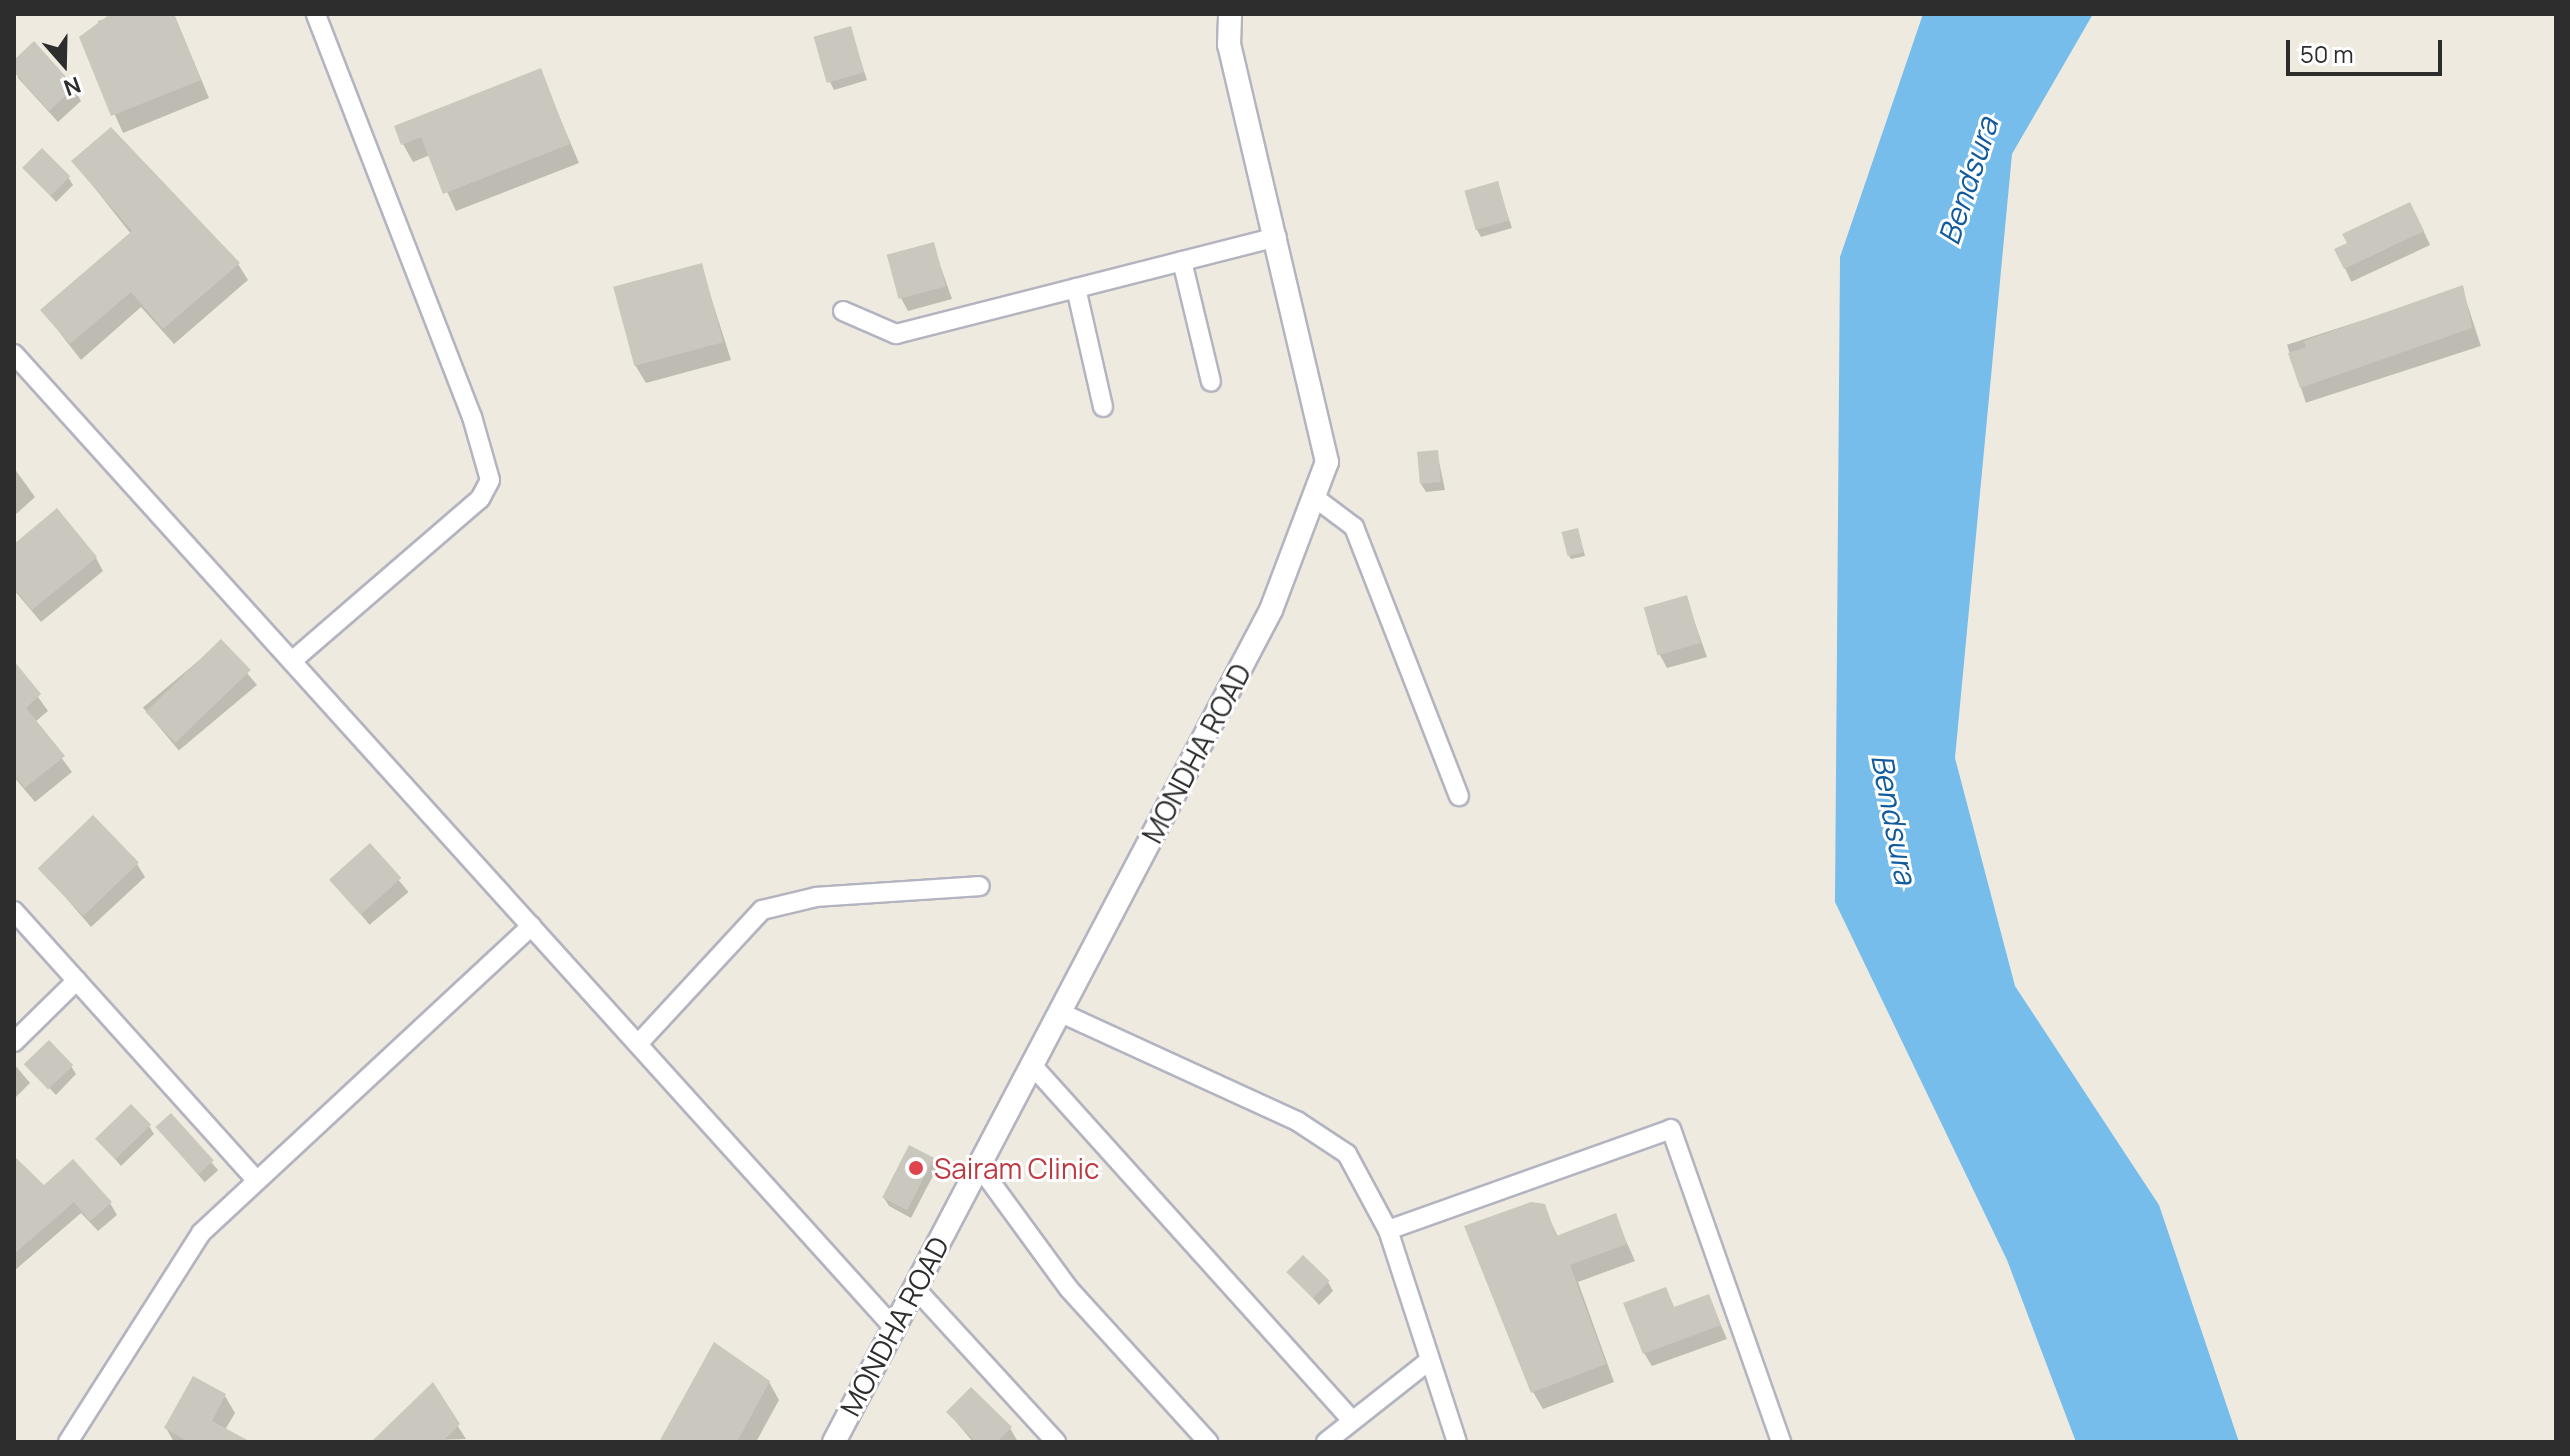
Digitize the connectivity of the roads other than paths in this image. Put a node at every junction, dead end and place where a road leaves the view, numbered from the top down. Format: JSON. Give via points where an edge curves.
{"nodes":[{"id":1,"x":316,"y":14,"type":"edge"},
{"id":2,"x":1230,"y":14,"type":"edge"},
{"id":3,"x":1277,"y":237,"type":"junction"},
{"id":4,"x":1182,"y":261,"type":"junction"},
{"id":5,"x":1076,"y":288,"type":"junction"},
{"id":6,"x":843,"y":311,"type":"dead end"},
{"id":7,"x":14,"y":354,"type":"edge"},
{"id":8,"x":1211,"y":382,"type":"dead end"},
{"id":9,"x":1103,"y":407,"type":"dead end"},
{"id":10,"x":1314,"y":497,"type":"junction"},
{"id":11,"x":292,"y":661,"type":"junction"},
{"id":12,"x":1459,"y":796,"type":"dead end"},
{"id":13,"x":980,"y":886,"type":"dead end"},
{"id":14,"x":14,"y":911,"type":"edge"},
{"id":15,"x":531,"y":926,"type":"junction"},
{"id":16,"x":77,"y":980,"type":"junction"},
{"id":17,"x":1059,"y":1012,"type":"junction"},
{"id":18,"x":14,"y":1042,"type":"edge"},
{"id":19,"x":638,"y":1044,"type":"junction"},
{"id":20,"x":1032,"y":1065,"type":"junction"},
{"id":21,"x":979,"y":1166,"type":"junction"},
{"id":22,"x":257,"y":1181,"type":"junction"},
{"id":23,"x":1388,"y":1230,"type":"junction"},
{"id":24,"x":915,"y":1288,"type":"junction"},
{"id":25,"x":894,"y":1328,"type":"junction"},
{"id":26,"x":1430,"y":1360,"type":"junction"},
{"id":27,"x":1352,"y":1420,"type":"junction"},
{"id":28,"x":68,"y":1442,"type":"edge"},
{"id":29,"x":834,"y":1442,"type":"edge"},
{"id":30,"x":1056,"y":1442,"type":"edge"},
{"id":31,"x":1208,"y":1442,"type":"edge"},
{"id":32,"x":1326,"y":1442,"type":"edge"},
{"id":33,"x":1457,"y":1442,"type":"edge"},
{"id":34,"x":1781,"y":1442,"type":"edge"}],
"edges":[{"from":1,"to":11,"type":"street","via":[[472,417],[490,480],[480,499]]},
{"from":2,"to":3,"type":"street","name":"MONDHA ROAD","via":[[1229,45]]},
{"from":3,"to":4,"type":"street"},
{"from":3,"to":10,"type":"street","name":"MONDHA ROAD","via":[[1327,462]]},
{"from":4,"to":5,"type":"street"},
{"from":4,"to":8,"type":"street"},
{"from":5,"to":6,"type":"street","via":[[896,334]]},
{"from":5,"to":9,"type":"street"},
{"from":7,"to":11,"type":"street"},
{"from":10,"to":12,"type":"street","via":[[1354,527]]},
{"from":10,"to":17,"type":"street","name":"MONDHA ROAD","via":[[1271,610]]},
{"from":11,"to":15,"type":"street"},
{"from":13,"to":19,"type":"street","via":[[816,897],[762,910]]},
{"from":14,"to":16,"type":"street"},
{"from":15,"to":19,"type":"street"},
{"from":15,"to":22,"type":"street"},
{"from":16,"to":18,"type":"street"},
{"from":16,"to":22,"type":"street"},
{"from":17,"to":20,"type":"street","name":"MONDHA ROAD"},
{"from":17,"to":23,"type":"street","via":[[1297,1121],[1347,1154]]},
{"from":19,"to":25,"type":"street"},
{"from":20,"to":21,"type":"street","name":"MONDHA ROAD"},
{"from":20,"to":27,"type":"street"},
{"from":21,"to":24,"type":"street","name":"MONDHA ROAD"},
{"from":21,"to":31,"type":"street","via":[[1069,1289]]},
{"from":22,"to":28,"type":"street","via":[[201,1233]]},
{"from":23,"to":26,"type":"street"},
{"from":23,"to":34,"type":"street","via":[[1671,1129]]},
{"from":24,"to":25,"type":"street","name":"MONDHA ROAD"},
{"from":24,"to":30,"type":"street"},
{"from":25,"to":29,"type":"street","name":"MONDHA ROAD"},
{"from":26,"to":27,"type":"street"},
{"from":26,"to":33,"type":"street"},
{"from":27,"to":32,"type":"street"}]}
